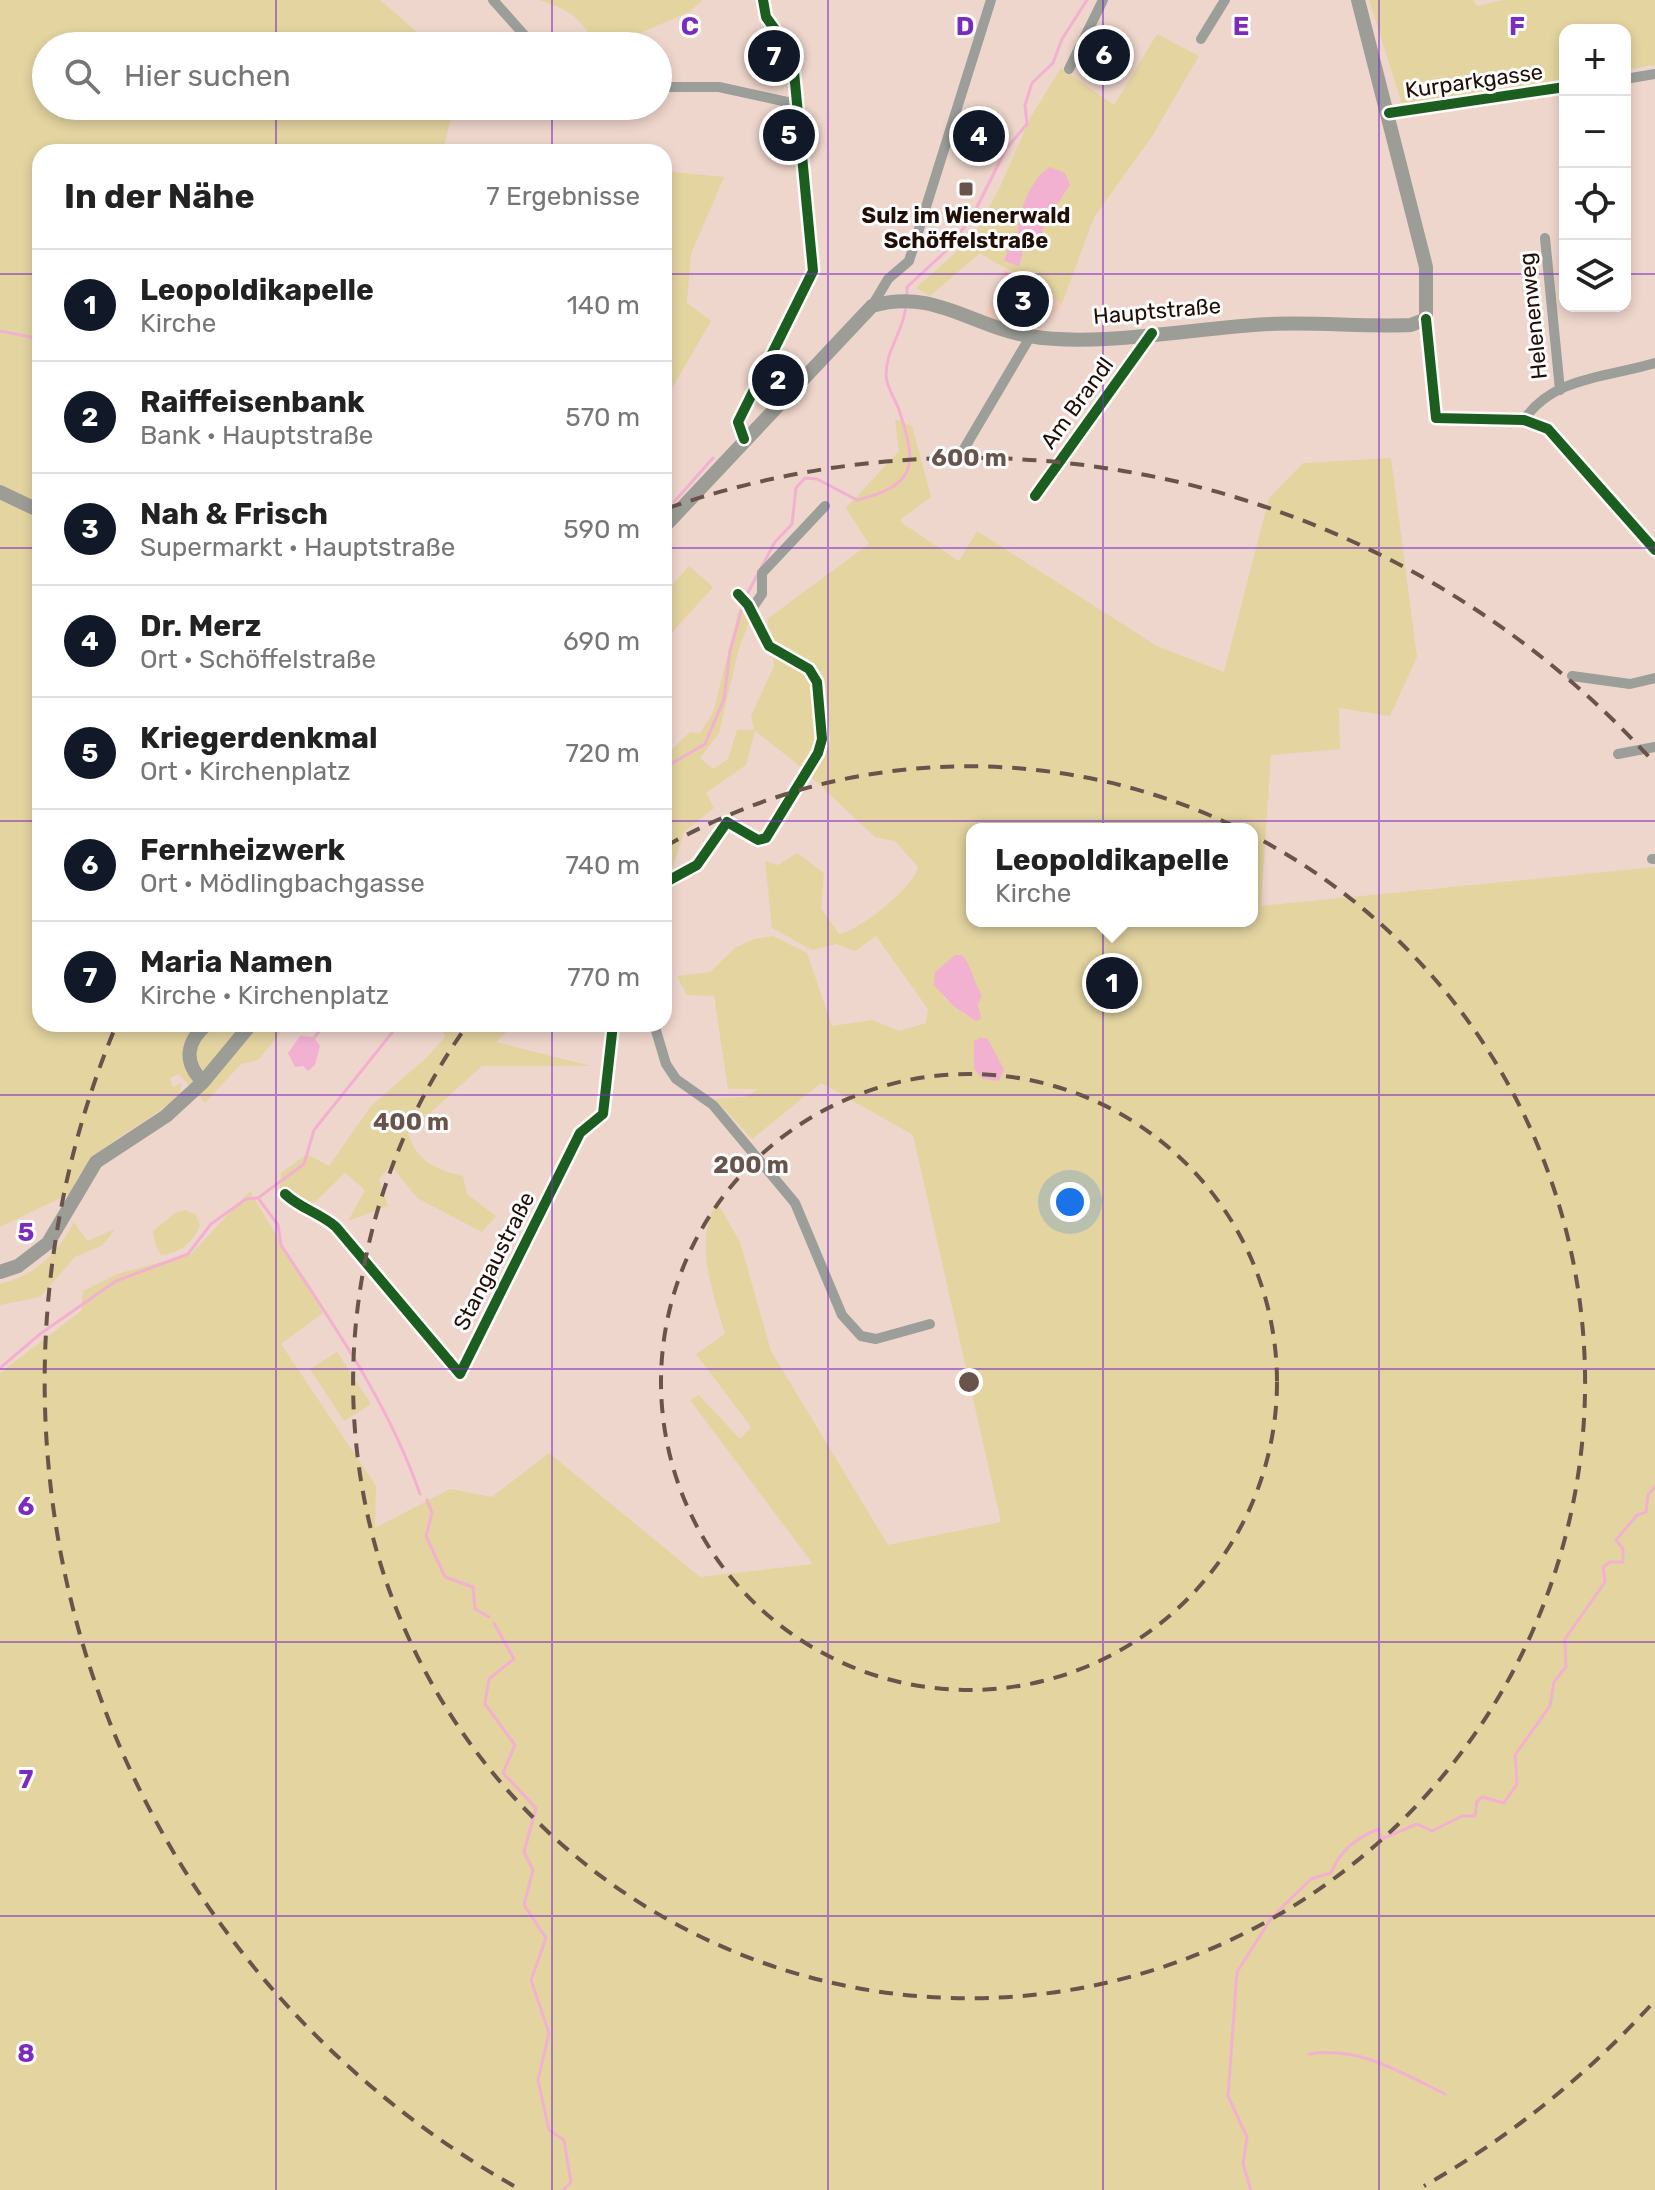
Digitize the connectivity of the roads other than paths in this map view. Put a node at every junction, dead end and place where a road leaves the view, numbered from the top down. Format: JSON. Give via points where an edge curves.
{"nodes":[{"id":1,"x":493,"y":0,"type":"edge"},
{"id":2,"x":763,"y":0,"type":"edge"},
{"id":3,"x":991,"y":0,"type":"edge"},
{"id":4,"x":1103,"y":0,"type":"edge"},
{"id":5,"x":1225,"y":0,"type":"edge"},
{"id":6,"x":1358,"y":0,"type":"edge"},
{"id":7,"x":522,"y":32,"type":"edge"},
{"id":8,"x":1201,"y":39,"type":"dead end"},
{"id":9,"x":1069,"y":69,"type":"dead end"},
{"id":10,"x":1655,"y":74,"type":"edge"},
{"id":11,"x":1631,"y":78,"type":"edge"},
{"id":12,"x":672,"y":87,"type":"edge"},
{"id":13,"x":1559,"y":88,"type":"edge"},
{"id":14,"x":796,"y":104,"type":"junction"},
{"id":15,"x":1389,"y":113,"type":"junction"},
{"id":16,"x":1545,"y":238,"type":"dead end"},
{"id":17,"x":872,"y":306,"type":"junction"},
{"id":18,"x":1426,"y":319,"type":"junction"},
{"id":19,"x":1152,"y":333,"type":"junction"},
{"id":20,"x":1030,"y":337,"type":"junction"},
{"id":21,"x":1655,"y":363,"type":"edge"},
{"id":22,"x":1560,"y":390,"type":"junction"},
{"id":23,"x":1524,"y":420,"type":"junction"},
{"id":24,"x":744,"y":439,"type":"junction"},
{"id":25,"x":958,"y":459,"type":"dead end"},
{"id":26,"x":0,"y":492,"type":"edge"},
{"id":27,"x":1035,"y":496,"type":"dead end"},
{"id":28,"x":825,"y":506,"type":"dead end"},
{"id":29,"x":32,"y":507,"type":"edge"},
{"id":30,"x":672,"y":518,"type":"edge"},
{"id":31,"x":1655,"y":550,"type":"edge"},
{"id":32,"x":738,"y":594,"type":"dead end"},
{"id":33,"x":749,"y":608,"type":"junction"},
{"id":34,"x":1572,"y":676,"type":"dead end"},
{"id":35,"x":1655,"y":678,"type":"edge"},
{"id":36,"x":1655,"y":747,"type":"edge"},
{"id":37,"x":1618,"y":754,"type":"dead end"},
{"id":38,"x":672,"y":879,"type":"edge"},
{"id":39,"x":200,"y":1032,"type":"edge"},
{"id":40,"x":244,"y":1032,"type":"edge"},
{"id":41,"x":612,"y":1032,"type":"edge"},
{"id":42,"x":656,"y":1032,"type":"edge"},
{"id":43,"x":203,"y":1082,"type":"junction"},
{"id":44,"x":285,"y":1194,"type":"dead end"},
{"id":45,"x":0,"y":1272,"type":"edge"},
{"id":46,"x":930,"y":1324,"type":"dead end"}],
"edges":[{"from":1,"to":7,"type":"street"},
{"from":2,"to":14,"type":"street","via":[[766,17],[791,62]]},
{"from":3,"to":17,"type":"street","via":[[909,261],[888,279]]},
{"from":4,"to":9,"type":"street"},
{"from":5,"to":8,"type":"street"},
{"from":6,"to":15,"type":"main road"},
{"from":10,"to":11,"type":"street"},
{"from":12,"to":14,"type":"street","via":[[719,87]]},
{"from":13,"to":15,"type":"street","name":"Kurparkgasse"},
{"from":14,"to":24,"type":"street","via":[[813,271],[738,422]]},
{"from":15,"to":18,"type":"main road","via":[[1426,267]]},
{"from":16,"to":22,"type":"street","name":"Helenenweg"},
{"from":17,"to":20,"type":"main road","name":"Hauptstraße","via":[[926,301]]},
{"from":17,"to":24,"type":"main road"},
{"from":18,"to":19,"type":"main road","name":"Hauptstraße","via":[[1389,326],[1273,324]]},
{"from":18,"to":23,"type":"street","via":[[1436,418]]},
{"from":19,"to":20,"type":"main road","name":"Hauptstraße"},
{"from":19,"to":27,"type":"street","name":"Am Brandl"},
{"from":20,"to":25,"type":"street"},
{"from":21,"to":22,"type":"street"},
{"from":22,"to":23,"type":"street","via":[[1533,406]]},
{"from":23,"to":31,"type":"street","via":[[1548,429]]},
{"from":24,"to":30,"type":"main road"},
{"from":26,"to":29,"type":"main road"},
{"from":28,"to":33,"type":"street","via":[[762,573],[762,594]]},
{"from":32,"to":33,"type":"street"},
{"from":33,"to":38,"type":"street","via":[[769,646],[809,669],[817,682],[822,739],[766,838],[758,840],[727,822],[697,865]]},
{"from":34,"to":35,"type":"street","via":[[1630,684]]},
{"from":36,"to":37,"type":"street"},
{"from":39,"to":43,"type":"main road","via":[[191,1042],[188,1063]]},
{"from":40,"to":43,"type":"main road"},
{"from":41,"to":44,"type":"street","name":"Stangaustraße","via":[[603,1114],[580,1133],[460,1374],[336,1227]]},
{"from":42,"to":46,"type":"street","via":[[676,1079],[713,1105],[795,1203],[815,1257],[851,1326],[861,1336],[876,1339]]},
{"from":43,"to":45,"type":"main road","via":[[156,1124],[96,1162],[48,1243],[18,1266]]}]}
